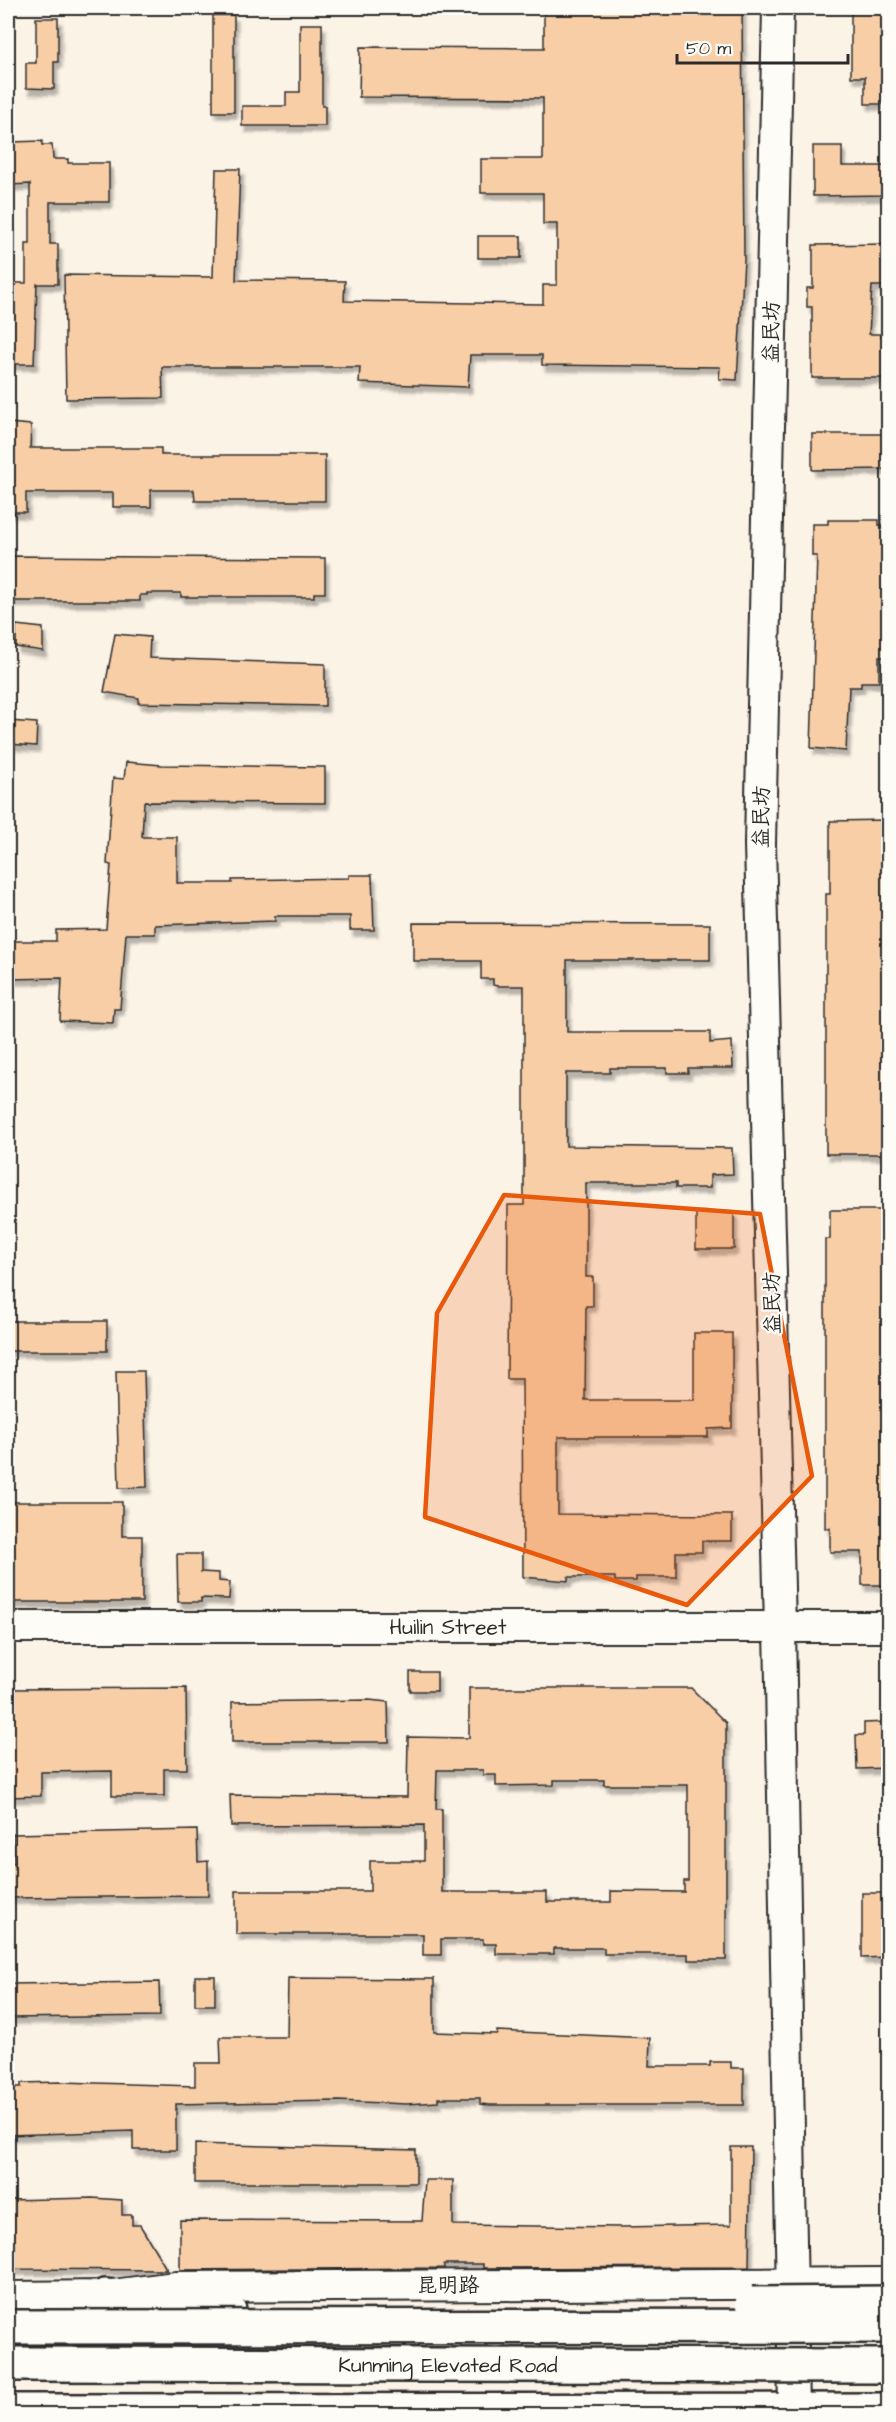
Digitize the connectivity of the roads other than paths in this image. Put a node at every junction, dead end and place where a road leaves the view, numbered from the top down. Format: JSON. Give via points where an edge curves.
{"nodes":[{"id":1,"x":778,"y":8,"type":"edge"},
{"id":2,"x":8,"y":1627,"type":"edge"},
{"id":3,"x":780,"y":1627,"type":"junction"},
{"id":4,"x":888,"y":1627,"type":"edge"},
{"id":5,"x":791,"y":2283,"type":"junction"},
{"id":6,"x":888,"y":2283,"type":"edge"},
{"id":7,"x":105,"y":2296,"type":"junction"},
{"id":8,"x":8,"y":2297,"type":"edge"},
{"id":9,"x":888,"y":2302,"type":"edge"},
{"id":10,"x":888,"y":2326,"type":"edge"},
{"id":11,"x":8,"y":2327,"type":"edge"},
{"id":12,"x":8,"y":2364,"type":"edge"},
{"id":13,"x":888,"y":2366,"type":"edge"},
{"id":14,"x":794,"y":2410,"type":"junction"},
{"id":15,"x":888,"y":2410,"type":"edge"},
{"id":16,"x":8,"y":2411,"type":"edge"}],
"edges":[{"from":1,"to":3,"type":"street","name":"益民坊","via":[[760,844]]},
{"from":2,"to":3,"type":"street","name":"Huilin Street"},
{"from":3,"to":4,"type":"street","name":"Huilin Street"},
{"from":3,"to":5,"type":"street","name":"益民坊"},
{"from":5,"to":6,"type":"street","name":"昆明路"},
{"from":5,"to":7,"type":"street","name":"昆明路","via":[[176,2287]]},
{"from":5,"to":14,"type":"street","name":"益民坊"},
{"from":7,"to":8,"type":"street","name":"昆明路"},
{"from":7,"to":9,"type":"main road","bridge":true,"via":[[229,2310],[555,2310]]},
{"from":10,"to":11,"type":"main road","name":"Kunming Elevated Road","bridge":true},
{"from":12,"to":13,"type":"main road","name":"Kunming Elevated Road","bridge":true},
{"from":14,"to":15,"type":"main road"},
{"from":14,"to":16,"type":"main road"}]}
